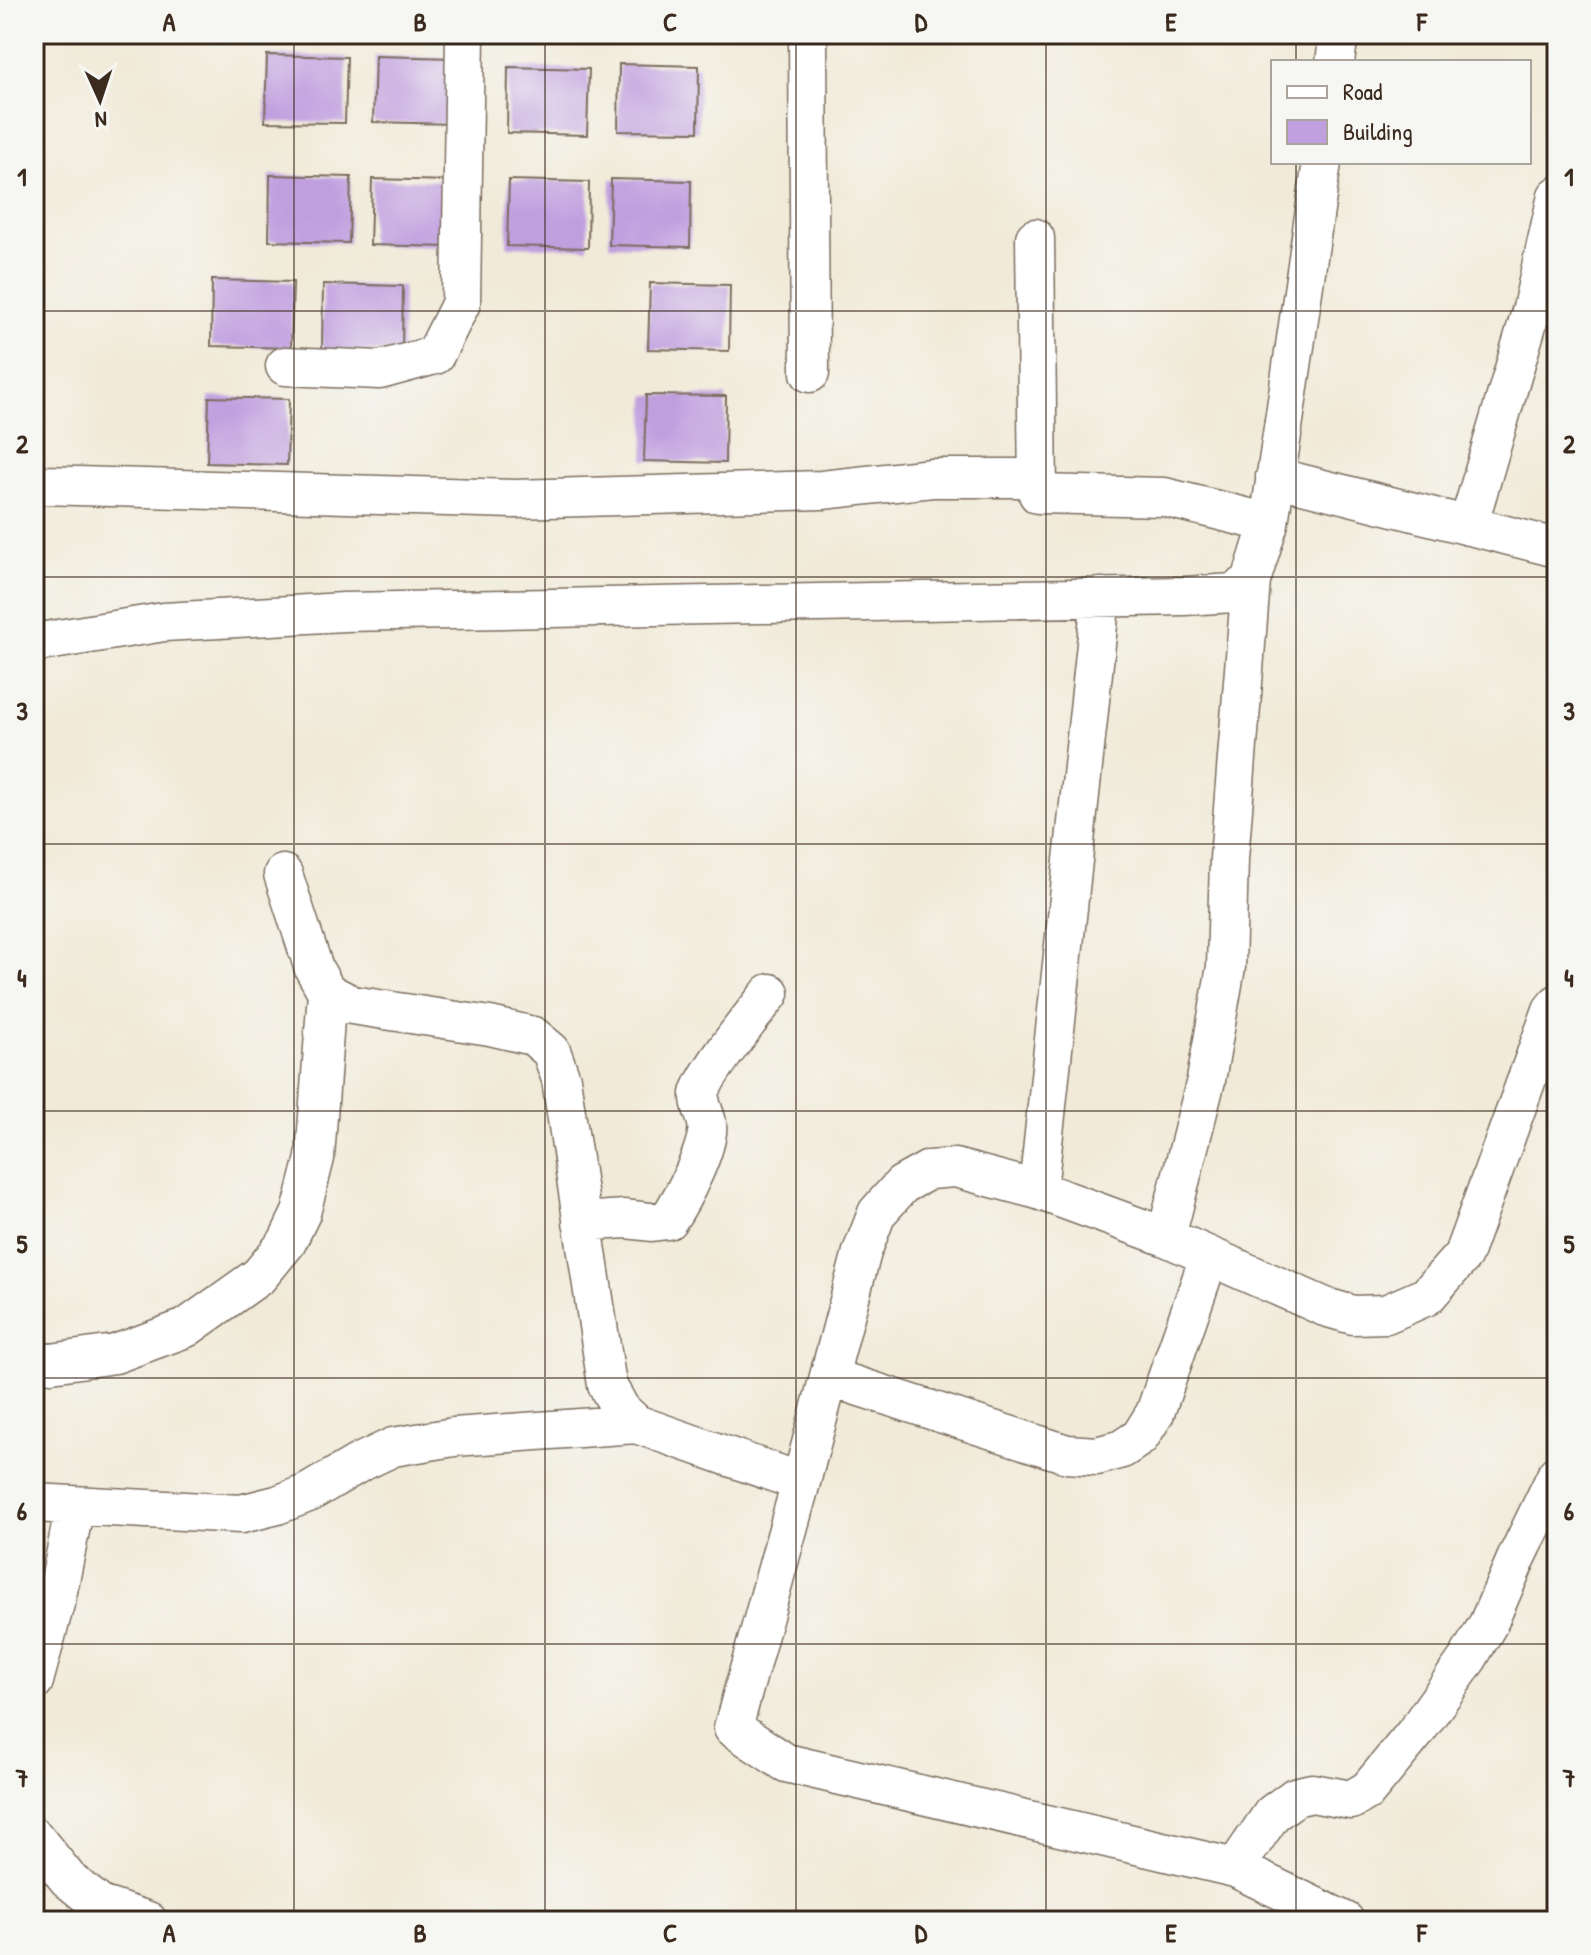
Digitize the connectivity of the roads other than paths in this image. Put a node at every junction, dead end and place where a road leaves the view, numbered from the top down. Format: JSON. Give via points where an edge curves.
{"nodes":[{"id":1,"x":465,"y":34,"type":"edge"},
{"id":2,"x":808,"y":34,"type":"edge"},
{"id":3,"x":1339,"y":34,"type":"edge"},
{"id":4,"x":1335,"y":60,"type":"edge"},
{"id":5,"x":1322,"y":164,"type":"edge"},
{"id":6,"x":1557,"y":196,"type":"edge"},
{"id":7,"x":1035,"y":238,"type":"dead end"},
{"id":8,"x":285,"y":366,"type":"dead end"},
{"id":9,"x":810,"y":373,"type":"dead end"},
{"id":10,"x":1275,"y":477,"type":"junction"},
{"id":11,"x":1038,"y":478,"type":"junction"},
{"id":12,"x":34,"y":482,"type":"edge"},
{"id":13,"x":1269,"y":523,"type":"junction"},
{"id":14,"x":1468,"y":526,"type":"junction"},
{"id":15,"x":1557,"y":548,"type":"edge"},
{"id":16,"x":1251,"y":581,"type":"junction"},
{"id":17,"x":1101,"y":597,"type":"junction"},
{"id":18,"x":34,"y":643,"type":"edge"},
{"id":19,"x":283,"y":874,"type":"dead end"},
{"id":20,"x":327,"y":992,"type":"junction"},
{"id":21,"x":770,"y":993,"type":"dead end"},
{"id":22,"x":1557,"y":1004,"type":"edge"},
{"id":23,"x":1038,"y":1190,"type":"junction"},
{"id":24,"x":582,"y":1222,"type":"junction"},
{"id":25,"x":1166,"y":1237,"type":"junction"},
{"id":26,"x":1209,"y":1257,"type":"junction"},
{"id":27,"x":34,"y":1361,"type":"edge"},
{"id":28,"x":829,"y":1377,"type":"junction"},
{"id":29,"x":636,"y":1424,"type":"junction"},
{"id":30,"x":1557,"y":1474,"type":"edge"},
{"id":31,"x":801,"y":1482,"type":"junction"},
{"id":32,"x":34,"y":1503,"type":"edge"},
{"id":33,"x":75,"y":1506,"type":"junction"},
{"id":34,"x":34,"y":1681,"type":"edge"},
{"id":35,"x":34,"y":1837,"type":"edge"},
{"id":36,"x":1235,"y":1868,"type":"junction"},
{"id":37,"x":148,"y":1921,"type":"edge"},
{"id":38,"x":1345,"y":1921,"type":"edge"}],
"edges":[{"from":1,"to":8,"type":"street","via":[[461,303],[435,355],[380,370]]},
{"from":2,"to":9,"type":"street"},
{"from":3,"to":4,"type":"street"},
{"from":5,"to":10,"type":"street"},
{"from":6,"to":14,"type":"street","via":[[1532,308]]},
{"from":7,"to":11,"type":"street"},
{"from":10,"to":13,"type":"street"},
{"from":10,"to":14,"type":"street"},
{"from":11,"to":12,"type":"street","via":[[932,478],[822,490],[514,499]]},
{"from":11,"to":13,"type":"street","via":[[1038,494],[1164,497]]},
{"from":13,"to":16,"type":"street"},
{"from":14,"to":15,"type":"street"},
{"from":16,"to":17,"type":"street","via":[[1234,593]]},
{"from":16,"to":25,"type":"street","via":[[1226,967],[1206,1080]]},
{"from":17,"to":18,"type":"street","via":[[344,612],[164,622]]},
{"from":17,"to":23,"type":"street"},
{"from":19,"to":20,"type":"street","via":[[314,969]]},
{"from":20,"to":24,"type":"street","via":[[352,1005],[533,1036],[551,1051],[561,1079]]},
{"from":20,"to":27,"type":"street","via":[[315,1158],[301,1213],[287,1242],[259,1276],[186,1328],[115,1354]]},
{"from":21,"to":24,"type":"street","via":[[700,1093],[708,1125],[705,1146],[668,1220]]},
{"from":22,"to":26,"type":"street","via":[[1463,1255],[1427,1296],[1386,1314],[1353,1315]]},
{"from":23,"to":25,"type":"street"},
{"from":23,"to":28,"type":"street","via":[[955,1168],[929,1170],[902,1185],[877,1213],[862,1252]]},
{"from":24,"to":29,"type":"street","via":[[607,1385]]},
{"from":25,"to":26,"type":"street"},
{"from":26,"to":28,"type":"street","via":[[1155,1413],[1140,1437],[1122,1449],[1097,1456],[1067,1454]]},
{"from":28,"to":31,"type":"street"},
{"from":29,"to":31,"type":"street"},
{"from":29,"to":33,"type":"street","via":[[454,1437],[393,1447],[308,1493],[241,1514]]},
{"from":30,"to":36,"type":"street","via":[[1488,1624],[1415,1733],[1368,1790],[1351,1800],[1312,1793],[1295,1797],[1272,1814]]},
{"from":31,"to":36,"type":"street","via":[[733,1728],[786,1763]]},
{"from":32,"to":33,"type":"street"},
{"from":33,"to":34,"type":"street"},
{"from":35,"to":37,"type":"street","via":[[68,1879],[100,1905]]},
{"from":36,"to":38,"type":"street"}]}
